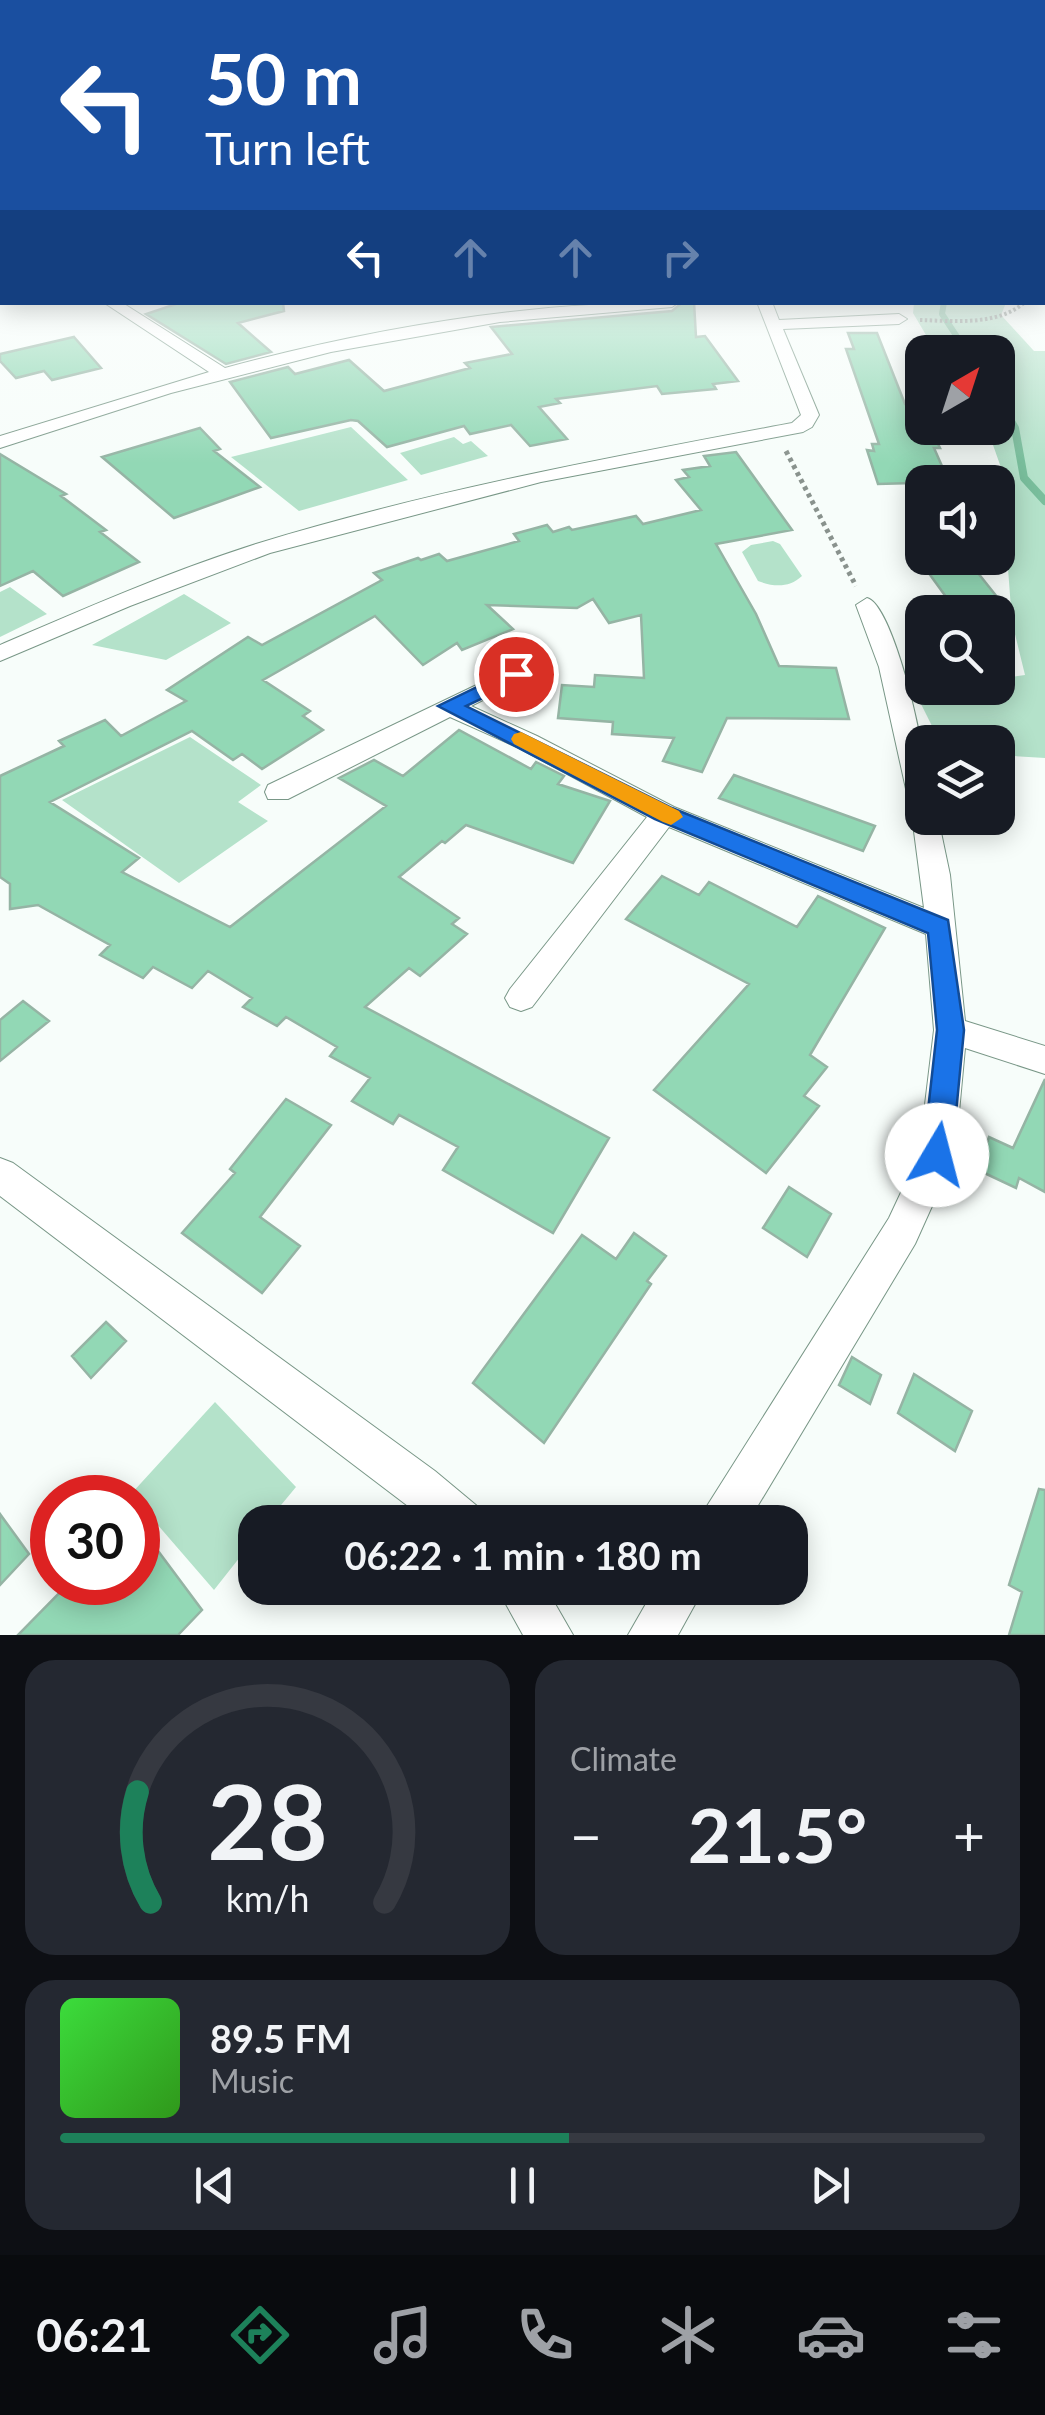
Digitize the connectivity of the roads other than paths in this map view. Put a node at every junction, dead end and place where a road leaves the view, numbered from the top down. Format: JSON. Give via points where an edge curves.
{"nodes":[{"id":1,"x":123,"y":310,"type":"edge"},
{"id":2,"x":578,"y":310,"type":"edge"},
{"id":3,"x":767,"y":310,"type":"edge"},
{"id":4,"x":899,"y":318,"type":"dead end"},
{"id":5,"x":772,"y":326,"type":"junction"},
{"id":6,"x":220,"y":372,"type":"junction"},
{"id":7,"x":0,"y":442,"type":"edge"},
{"id":8,"x":866,"y":605,"type":"road end"},
{"id":9,"x":0,"y":654,"type":"edge"},
{"id":10,"x":516,"y":674,"type":"dead end"},
{"id":11,"x":448,"y":706,"type":"junction"},
{"id":12,"x":905,"y":732,"type":"edge"},
{"id":13,"x":278,"y":792,"type":"dead end"},
{"id":14,"x":664,"y":814,"type":"junction"},
{"id":15,"x":928,"y":835,"type":"edge"},
{"id":16,"x":940,"y":927,"type":"junction"},
{"id":17,"x":520,"y":998,"type":"dead end"},
{"id":18,"x":950,"y":1030,"type":"junction"},
{"id":19,"x":1045,"y":1060,"type":"edge"},
{"id":20,"x":0,"y":1176,"type":"edge"},
{"id":21,"x":442,"y":1505,"type":"edge"},
{"id":22,"x":733,"y":1505,"type":"edge"},
{"id":23,"x":531,"y":1605,"type":"edge"},
{"id":24,"x":670,"y":1605,"type":"edge"},
{"id":25,"x":550,"y":1635,"type":"edge"},
{"id":26,"x":651,"y":1635,"type":"edge"}],
"edges":[{"from":1,"to":6,"type":"street"},
{"from":2,"to":6,"type":"street","via":[[471,319]]},
{"from":3,"to":5,"type":"street"},
{"from":4,"to":5,"type":"street"},
{"from":5,"to":9,"type":"street","via":[[810,415],[806,424],[539,476],[263,550]]},
{"from":6,"to":7,"type":"street"},
{"from":8,"to":12,"type":"street","via":[[891,667]]},
{"from":10,"to":11,"type":"street"},
{"from":11,"to":13,"type":"street"},
{"from":11,"to":14,"type":"street"},
{"from":14,"to":16,"type":"street"},
{"from":14,"to":17,"type":"street"},
{"from":15,"to":16,"type":"street"},
{"from":16,"to":18,"type":"street"},
{"from":18,"to":19,"type":"street"},
{"from":18,"to":22,"type":"street","via":[[937,1155],[910,1216]]},
{"from":20,"to":21,"type":"street"},
{"from":23,"to":25,"type":"street"},
{"from":24,"to":26,"type":"street"}]}
